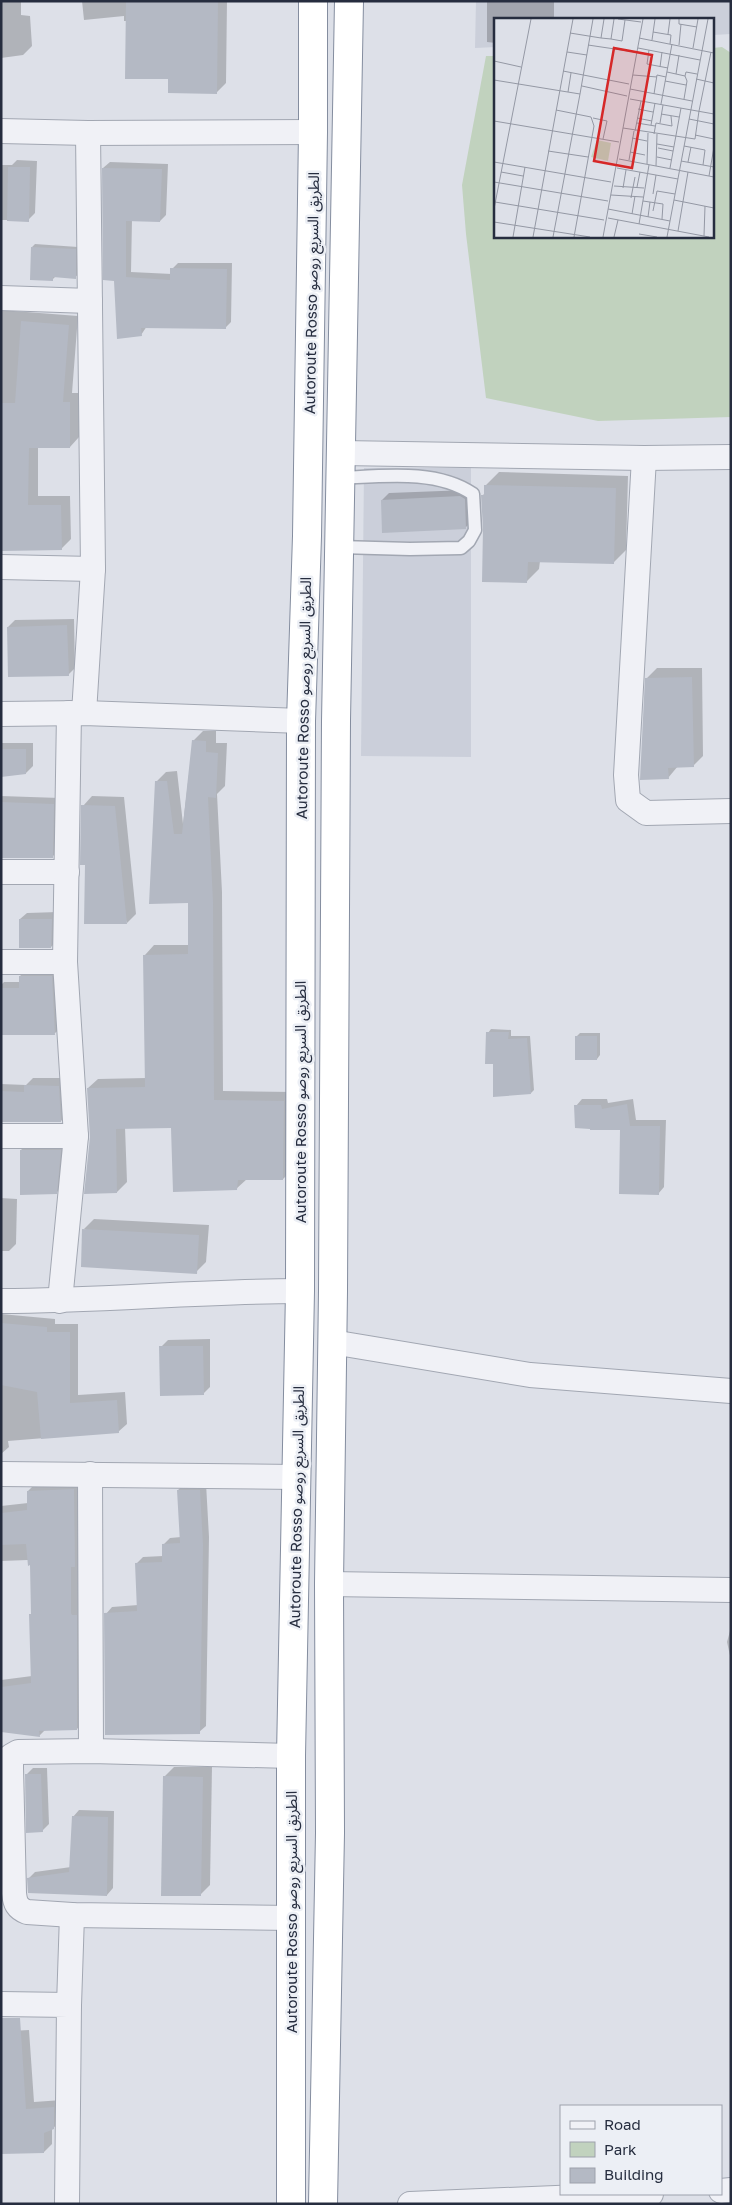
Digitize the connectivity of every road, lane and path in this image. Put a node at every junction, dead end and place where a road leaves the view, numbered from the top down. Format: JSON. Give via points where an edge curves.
{"nodes":[{"id":1,"x":313,"y":1,"type":"edge"},
{"id":2,"x":349,"y":1,"type":"edge"},
{"id":3,"x":1,"y":131,"type":"edge"},
{"id":4,"x":313,"y":132,"type":"junction"},
{"id":5,"x":88,"y":133,"type":"junction"},
{"id":6,"x":1,"y":298,"type":"edge"},
{"id":7,"x":90,"y":301,"type":"junction"},
{"id":8,"x":731,"y":457,"type":"edge"},
{"id":9,"x":644,"y":458,"type":"junction"},
{"id":10,"x":341,"y":466,"type":"junction"},
{"id":11,"x":340,"y":546,"type":"junction"},
{"id":12,"x":1,"y":567,"type":"edge"},
{"id":13,"x":93,"y":569,"type":"junction"},
{"id":14,"x":76,"y":713,"type":"junction"},
{"id":15,"x":1,"y":714,"type":"edge"},
{"id":16,"x":300,"y":721,"type":"junction"},
{"id":17,"x":731,"y":811,"type":"edge"},
{"id":18,"x":1,"y":872,"type":"edge"},
{"id":19,"x":67,"y":872,"type":"junction"},
{"id":20,"x":1,"y":962,"type":"edge"},
{"id":21,"x":65,"y":962,"type":"junction"},
{"id":22,"x":1,"y":1136,"type":"edge"},
{"id":23,"x":76,"y":1136,"type":"junction"},
{"id":24,"x":300,"y":1291,"type":"junction"},
{"id":25,"x":1,"y":1301,"type":"edge"},
{"id":26,"x":60,"y":1301,"type":"junction"},
{"id":27,"x":332,"y":1342,"type":"junction"},
{"id":28,"x":731,"y":1391,"type":"edge"},
{"id":29,"x":1,"y":1474,"type":"edge"},
{"id":30,"x":90,"y":1474,"type":"junction"},
{"id":31,"x":296,"y":1477,"type":"junction"},
{"id":32,"x":328,"y":1584,"type":"junction"},
{"id":33,"x":731,"y":1590,"type":"edge"},
{"id":34,"x":91,"y":1752,"type":"junction"},
{"id":35,"x":291,"y":1756,"type":"junction"},
{"id":36,"x":7,"y":1793,"type":"edge"},
{"id":37,"x":72,"y":1915,"type":"junction"},
{"id":38,"x":291,"y":1918,"type":"junction"},
{"id":39,"x":1,"y":2004,"type":"edge"},
{"id":40,"x":69,"y":2005,"type":"junction"},
{"id":41,"x":627,"y":2195,"type":"edge"},
{"id":42,"x":67,"y":2204,"type":"edge"},
{"id":43,"x":291,"y":2204,"type":"edge"},
{"id":44,"x":322,"y":2204,"type":"edge"},
{"id":45,"x":410,"y":2204,"type":"edge"}],
"edges":[{"from":1,"to":4,"type":"highway","name":"Autoroute Rosso الطريق السريع روصو"},
{"from":2,"to":10,"type":"highway"},
{"from":3,"to":5,"type":"street"},
{"from":4,"to":5,"type":"street"},
{"from":4,"to":16,"type":"highway","name":"Autoroute Rosso الطريق السريع روصو","via":[[307,536]]},
{"from":5,"to":7,"type":"street"},
{"from":6,"to":7,"type":"street"},
{"from":7,"to":13,"type":"street"},
{"from":8,"to":9,"type":"street"},
{"from":9,"to":10,"type":"street"},
{"from":9,"to":17,"type":"street","via":[[626,776],[628,800],[646,813]]},
{"from":10,"to":11,"type":"highway"},
{"from":10,"to":11,"type":"lane","via":[[438,478],[460,485],[473,494],[476,511],[475,530],[461,548]]},
{"from":11,"to":27,"type":"highway"},
{"from":12,"to":13,"type":"street"},
{"from":13,"to":14,"type":"street"},
{"from":14,"to":15,"type":"street"},
{"from":14,"to":16,"type":"street"},
{"from":14,"to":19,"type":"street"},
{"from":16,"to":24,"type":"highway","name":"Autoroute Rosso الطريق السريع روصو"},
{"from":18,"to":19,"type":"street"},
{"from":19,"to":21,"type":"street"},
{"from":20,"to":21,"type":"street"},
{"from":21,"to":23,"type":"street"},
{"from":22,"to":23,"type":"street"},
{"from":23,"to":26,"type":"street"},
{"from":24,"to":26,"type":"street"},
{"from":24,"to":31,"type":"highway","name":"Autoroute Rosso الطريق السريع روصو"},
{"from":25,"to":26,"type":"street"},
{"from":27,"to":28,"type":"street","via":[[530,1375]]},
{"from":27,"to":32,"type":"highway"},
{"from":29,"to":30,"type":"street"},
{"from":30,"to":31,"type":"street"},
{"from":30,"to":34,"type":"street"},
{"from":31,"to":35,"type":"highway","name":"Autoroute Rosso الطريق السريع روصو"},
{"from":32,"to":33,"type":"street"},
{"from":32,"to":44,"type":"highway","via":[[330,1833]]},
{"from":34,"to":35,"type":"street"},
{"from":34,"to":36,"type":"street","via":[[18,1752],[11,1756]]},
{"from":35,"to":38,"type":"highway","name":"Autoroute Rosso الطريق السريع روصو"},
{"from":36,"to":37,"type":"street","via":[[15,1902],[27,1912]]},
{"from":37,"to":38,"type":"street"},
{"from":37,"to":40,"type":"street"},
{"from":38,"to":43,"type":"highway","name":"Autoroute Rosso الطريق السريع روصو"},
{"from":39,"to":40,"type":"street"},
{"from":40,"to":42,"type":"street"},
{"from":41,"to":45,"type":"street"}]}
